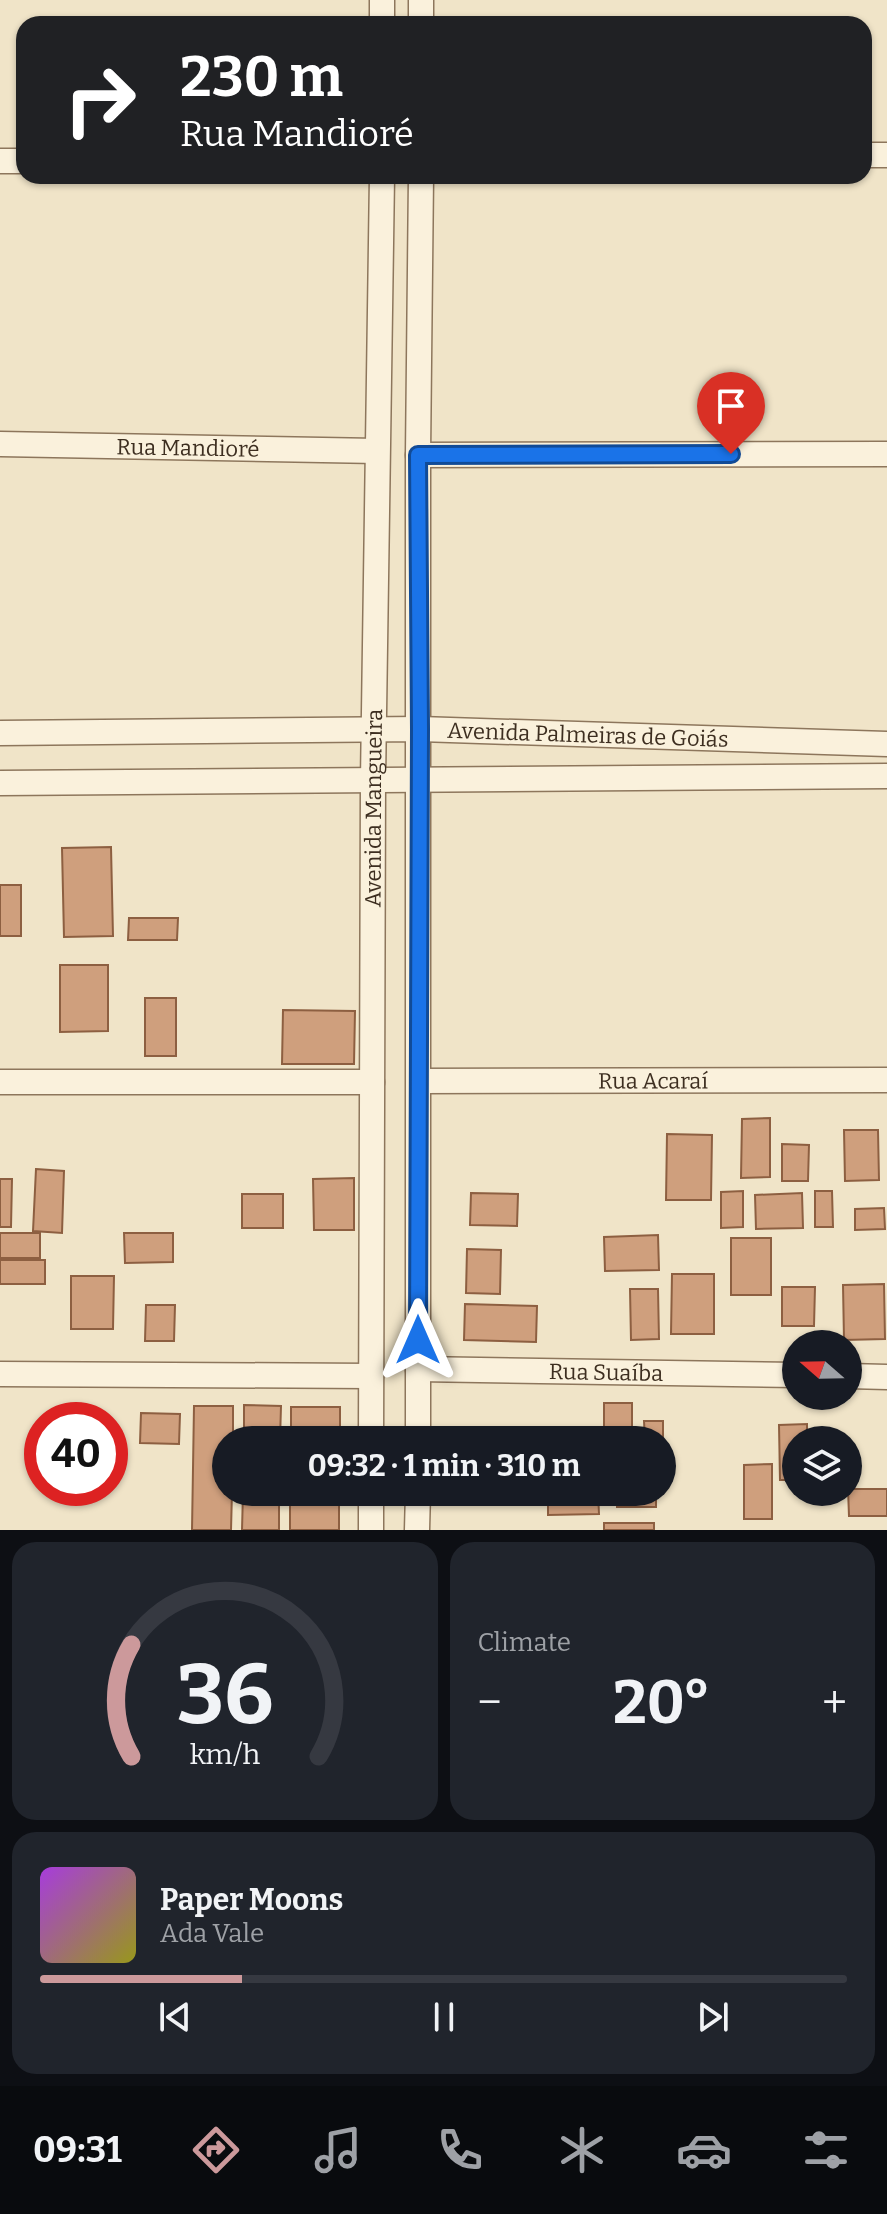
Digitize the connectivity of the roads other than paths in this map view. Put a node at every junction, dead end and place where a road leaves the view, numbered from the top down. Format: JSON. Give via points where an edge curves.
{"nodes":[{"id":1,"x":382,"y":184,"type":"edge"},
{"id":2,"x":421,"y":184,"type":"edge"},
{"id":3,"x":0,"y":444,"type":"edge"},
{"id":4,"x":377,"y":451,"type":"junction"},
{"id":5,"x":887,"y":454,"type":"edge"},
{"id":6,"x":418,"y":455,"type":"junction"},
{"id":7,"x":420,"y":729,"type":"junction"},
{"id":8,"x":374,"y":730,"type":"junction"},
{"id":9,"x":0,"y":733,"type":"edge"},
{"id":10,"x":887,"y":744,"type":"edge"},
{"id":11,"x":887,"y":776,"type":"edge"},
{"id":12,"x":419,"y":779,"type":"junction"},
{"id":13,"x":373,"y":780,"type":"junction"},
{"id":14,"x":0,"y":783,"type":"edge"},
{"id":15,"x":887,"y":1080,"type":"edge"},
{"id":16,"x":419,"y":1081,"type":"junction"},
{"id":17,"x":0,"y":1082,"type":"edge"},
{"id":18,"x":372,"y":1082,"type":"junction"},
{"id":19,"x":418,"y":1369,"type":"junction"},
{"id":20,"x":0,"y":1374,"type":"edge"},
{"id":21,"x":782,"y":1375,"type":"edge"},
{"id":22,"x":371,"y":1376,"type":"junction"},
{"id":23,"x":862,"y":1376,"type":"edge"},
{"id":24,"x":887,"y":1377,"type":"edge"},
{"id":25,"x":371,"y":1426,"type":"edge"},
{"id":26,"x":418,"y":1426,"type":"edge"},
{"id":27,"x":371,"y":1506,"type":"edge"},
{"id":28,"x":418,"y":1506,"type":"edge"},
{"id":29,"x":371,"y":1530,"type":"edge"},
{"id":30,"x":417,"y":1530,"type":"edge"}],
"edges":[{"from":1,"to":4,"type":"street","name":"Avenida Mangueira"},
{"from":2,"to":6,"type":"street","name":"Avenida Mangueira"},
{"from":3,"to":4,"type":"street","name":"Rua Mandioré"},
{"from":4,"to":8,"type":"street","name":"Avenida Mangueira"},
{"from":5,"to":6,"type":"street"},
{"from":6,"to":7,"type":"street","name":"Avenida Mangueira"},
{"from":7,"to":8,"type":"street","name":"Avenida Palmeiras de Goiás"},
{"from":7,"to":10,"type":"street","name":"Avenida Palmeiras de Goiás"},
{"from":7,"to":12,"type":"street","name":"Avenida Mangueira"},
{"from":8,"to":9,"type":"street","name":"Avenida Palmeiras de Goiás"},
{"from":8,"to":13,"type":"street","name":"Avenida Mangueira"},
{"from":11,"to":12,"type":"street","name":"Avenida Palmeiras de Goiás"},
{"from":12,"to":13,"type":"street","name":"Avenida Palmeiras de Goiás"},
{"from":12,"to":16,"type":"street","name":"Avenida Mangueira"},
{"from":13,"to":14,"type":"street","name":"Avenida Palmeiras de Goiás"},
{"from":13,"to":18,"type":"street","name":"Avenida Mangueira"},
{"from":15,"to":16,"type":"street","name":"Rua Acaraí"},
{"from":16,"to":19,"type":"street","name":"Avenida Mangueira"},
{"from":17,"to":18,"type":"street"},
{"from":18,"to":22,"type":"street","name":"Avenida Mangueira"},
{"from":19,"to":21,"type":"street","name":"Rua Suaíba"},
{"from":19,"to":26,"type":"street","name":"Avenida Mangueira"},
{"from":20,"to":22,"type":"street"},
{"from":22,"to":25,"type":"street","name":"Avenida Mangueira"},
{"from":23,"to":24,"type":"street"},
{"from":27,"to":29,"type":"street"},
{"from":28,"to":30,"type":"street"}]}
